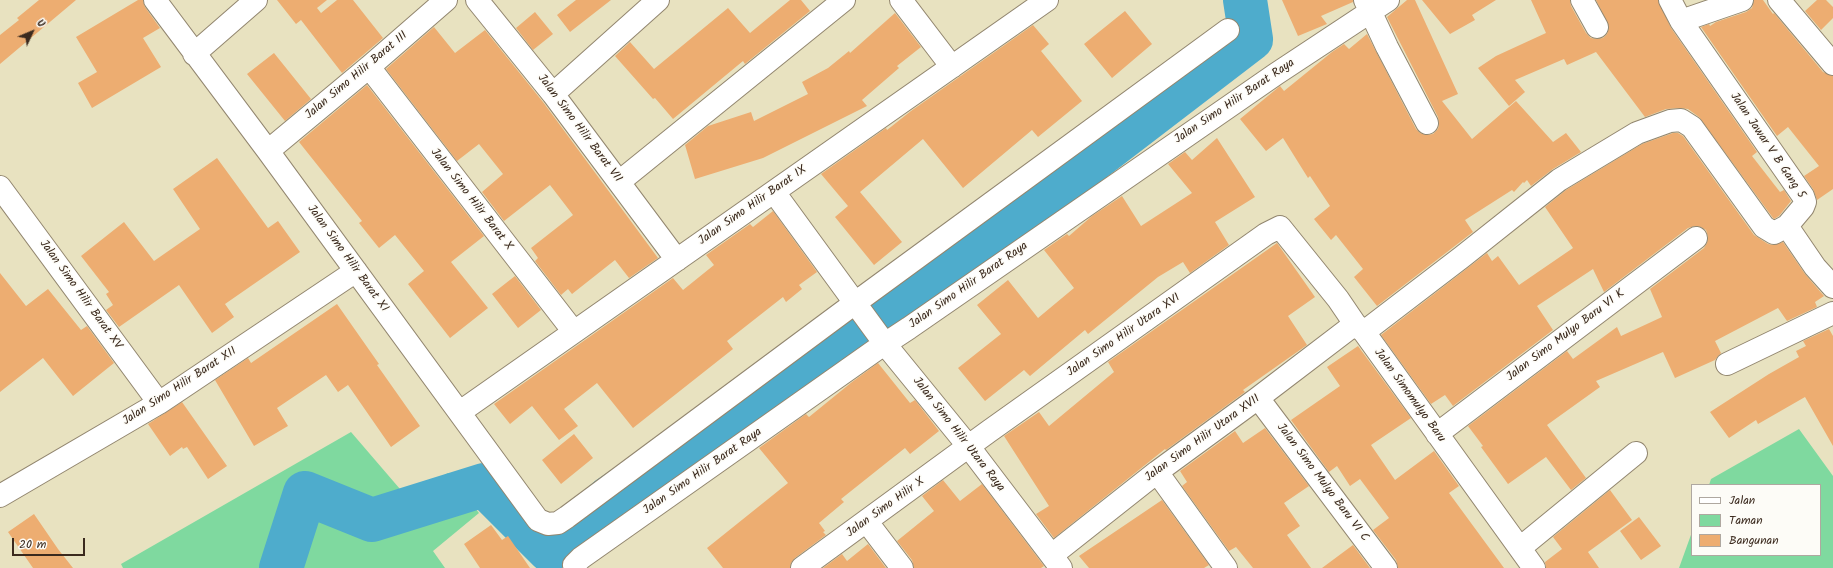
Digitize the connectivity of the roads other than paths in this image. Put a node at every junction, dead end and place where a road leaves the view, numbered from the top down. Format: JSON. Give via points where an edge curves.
{"nodes":[{"id":1,"x":154,"y":0,"type":"edge"},
{"id":2,"x":256,"y":0,"type":"edge"},
{"id":3,"x":446,"y":0,"type":"edge"},
{"id":4,"x":478,"y":0,"type":"edge"},
{"id":5,"x":658,"y":0,"type":"edge"},
{"id":6,"x":844,"y":0,"type":"edge"},
{"id":7,"x":901,"y":0,"type":"edge"},
{"id":8,"x":1047,"y":0,"type":"edge"},
{"id":9,"x":1388,"y":0,"type":"edge"},
{"id":10,"x":1582,"y":0,"type":"edge"},
{"id":11,"x":1670,"y":0,"type":"edge"},
{"id":12,"x":1742,"y":0,"type":"edge"},
{"id":13,"x":1779,"y":0,"type":"edge"},
{"id":14,"x":1368,"y":5,"type":"edge"},
{"id":15,"x":1682,"y":21,"type":"junction"},
{"id":16,"x":1597,"y":27,"type":"dead end"},
{"id":17,"x":1228,"y":30,"type":"dead end"},
{"id":18,"x":194,"y":54,"type":"junction"},
{"id":19,"x":1833,"y":64,"type":"edge"},
{"id":20,"x":369,"y":67,"type":"junction"},
{"id":21,"x":952,"y":67,"type":"junction"},
{"id":22,"x":553,"y":94,"type":"junction"},
{"id":23,"x":1427,"y":123,"type":"dead end"},
{"id":24,"x":268,"y":151,"type":"junction"},
{"id":25,"x":619,"y":182,"type":"junction"},
{"id":26,"x":0,"y":187,"type":"edge"},
{"id":27,"x":774,"y":192,"type":"junction"},
{"id":28,"x":1787,"y":226,"type":"junction"},
{"id":29,"x":1280,"y":227,"type":"joint"},
{"id":30,"x":1696,"y":238,"type":"dead end"},
{"id":31,"x":677,"y":260,"type":"junction"},
{"id":32,"x":356,"y":271,"type":"junction"},
{"id":33,"x":1833,"y":287,"type":"edge"},
{"id":34,"x":858,"y":307,"type":"junction"},
{"id":35,"x":1833,"y":313,"type":"edge"},
{"id":36,"x":1359,"y":328,"type":"junction"},
{"id":37,"x":574,"y":332,"type":"junction"},
{"id":38,"x":882,"y":339,"type":"junction"},
{"id":39,"x":1727,"y":364,"type":"dead end"},
{"id":40,"x":1258,"y":398,"type":"junction"},
{"id":41,"x":159,"y":403,"type":"junction"},
{"id":42,"x":460,"y":412,"type":"junction"},
{"id":43,"x":1437,"y":434,"type":"junction"},
{"id":44,"x":969,"y":447,"type":"junction"},
{"id":45,"x":1636,"y":453,"type":"dead end"},
{"id":46,"x":1157,"y":472,"type":"junction"},
{"id":47,"x":3,"y":488,"type":"edge"},
{"id":48,"x":867,"y":522,"type":"junction"},
{"id":49,"x":1520,"y":548,"type":"junction"},
{"id":50,"x":1057,"y":562,"type":"edge"},
{"id":51,"x":574,"y":568,"type":"edge"},
{"id":52,"x":802,"y":568,"type":"edge"},
{"id":53,"x":902,"y":568,"type":"edge"},
{"id":54,"x":1226,"y":568,"type":"edge"},
{"id":55,"x":1386,"y":568,"type":"edge"},
{"id":56,"x":1534,"y":568,"type":"edge"}],
"edges":[{"from":1,"to":18,"type":"street","name":"Jalan Simo Hilir Barat XI"},
{"from":2,"to":18,"type":"street"},
{"from":3,"to":20,"type":"street","name":"Jalan Simo Hilir Barat III"},
{"from":4,"to":22,"type":"street","name":"Jalan Simo Hilir Barat VII"},
{"from":5,"to":22,"type":"street"},
{"from":6,"to":25,"type":"street"},
{"from":7,"to":21,"type":"street"},
{"from":8,"to":21,"type":"street","name":"Jalan Simo Hilir Barat IX"},
{"from":9,"to":14,"type":"street","name":"Jalan Simo Hilir Barat Raya"},
{"from":10,"to":16,"type":"street"},
{"from":11,"to":15,"type":"street","name":"Jalan Jawar V B Gang 5"},
{"from":12,"to":15,"type":"street"},
{"from":13,"to":19,"type":"street"},
{"from":14,"to":23,"type":"street","via":[[1386,47]]},
{"from":14,"to":38,"type":"street","name":"Jalan Simo Hilir Barat Raya","via":[[1259,86]]},
{"from":15,"to":28,"type":"street","name":"Jalan Jawar V B Gang 5","via":[[1803,196],[1803,207]]},
{"from":17,"to":34,"type":"street"},
{"from":18,"to":24,"type":"street","name":"Jalan Simo Hilir Barat XI"},
{"from":20,"to":24,"type":"street","name":"Jalan Simo Hilir Barat III"},
{"from":20,"to":37,"type":"street","name":"Jalan Simo Hilir Barat X"},
{"from":21,"to":27,"type":"street","name":"Jalan Simo Hilir Barat IX"},
{"from":22,"to":25,"type":"street","name":"Jalan Simo Hilir Barat VII"},
{"from":24,"to":32,"type":"street","name":"Jalan Simo Hilir Barat XI"},
{"from":25,"to":31,"type":"street","name":"Jalan Simo Hilir Barat VII"},
{"from":26,"to":41,"type":"street","name":"Jalan Simo Hilir Barat XV"},
{"from":27,"to":31,"type":"street","name":"Jalan Simo Hilir Barat IX"},
{"from":27,"to":34,"type":"street","name":"Jalan Simo Hilir Utara Raya"},
{"from":28,"to":33,"type":"street","via":[[1815,267]]},
{"from":28,"to":36,"type":"street","name":"Jalan Simo Hilir Utara XVII","via":[[1774,233],[1764,227],[1692,128],[1681,120],[1670,121],[1637,133],[1559,180],[1462,257]]},
{"from":29,"to":36,"type":"street","name":"Jalan Simomulyo Baru"},
{"from":29,"to":44,"type":"street","name":"Jalan Simo Hilir Utara XVI","via":[[1266,234]]},
{"from":30,"to":43,"type":"street","name":"Jalan Simo Mulyo Baru VI K"},
{"from":31,"to":37,"type":"street","name":"Jalan Simo Hilir Barat IX"},
{"from":32,"to":41,"type":"street","name":"Jalan Simo Hilir Barat XII"},
{"from":32,"to":42,"type":"street","name":"Jalan Simo Hilir Barat XI"},
{"from":34,"to":38,"type":"street","name":"Jalan Simo Hilir Utara Raya"},
{"from":34,"to":42,"type":"street","name":"Jalan Simo Hilir Barat XI","via":[[558,522],[548,524],[538,520]]},
{"from":35,"to":39,"type":"street"},
{"from":36,"to":40,"type":"street","name":"Jalan Simo Hilir Utara XVII"},
{"from":36,"to":43,"type":"street","name":"Jalan Simomulyo Baru"},
{"from":37,"to":42,"type":"street","name":"Jalan Simo Hilir Barat IX"},
{"from":38,"to":44,"type":"street","name":"Jalan Simo Hilir Utara Raya"},
{"from":38,"to":51,"type":"street","name":"Jalan Simo Hilir Barat Raya","via":[[581,558]]},
{"from":40,"to":46,"type":"street","name":"Jalan Simo Hilir Utara XVII"},
{"from":40,"to":55,"type":"street","name":"Jalan Simo Mulyo Baru VI C"},
{"from":41,"to":47,"type":"street","name":"Jalan Simo Hilir Barat XII"},
{"from":43,"to":49,"type":"street","name":"Jalan Simomulyo Baru"},
{"from":44,"to":48,"type":"street","name":"Jalan Simo Hilir X"},
{"from":44,"to":50,"type":"street","name":"Jalan Simo Hilir Utara Raya"},
{"from":45,"to":49,"type":"street"},
{"from":46,"to":50,"type":"street","name":"Jalan Simo Hilir Utara XVII"},
{"from":46,"to":54,"type":"street"},
{"from":48,"to":52,"type":"street","name":"Jalan Simo Hilir X"},
{"from":48,"to":53,"type":"street"},
{"from":49,"to":56,"type":"street","name":"Jalan Simomulyo Baru"}]}
